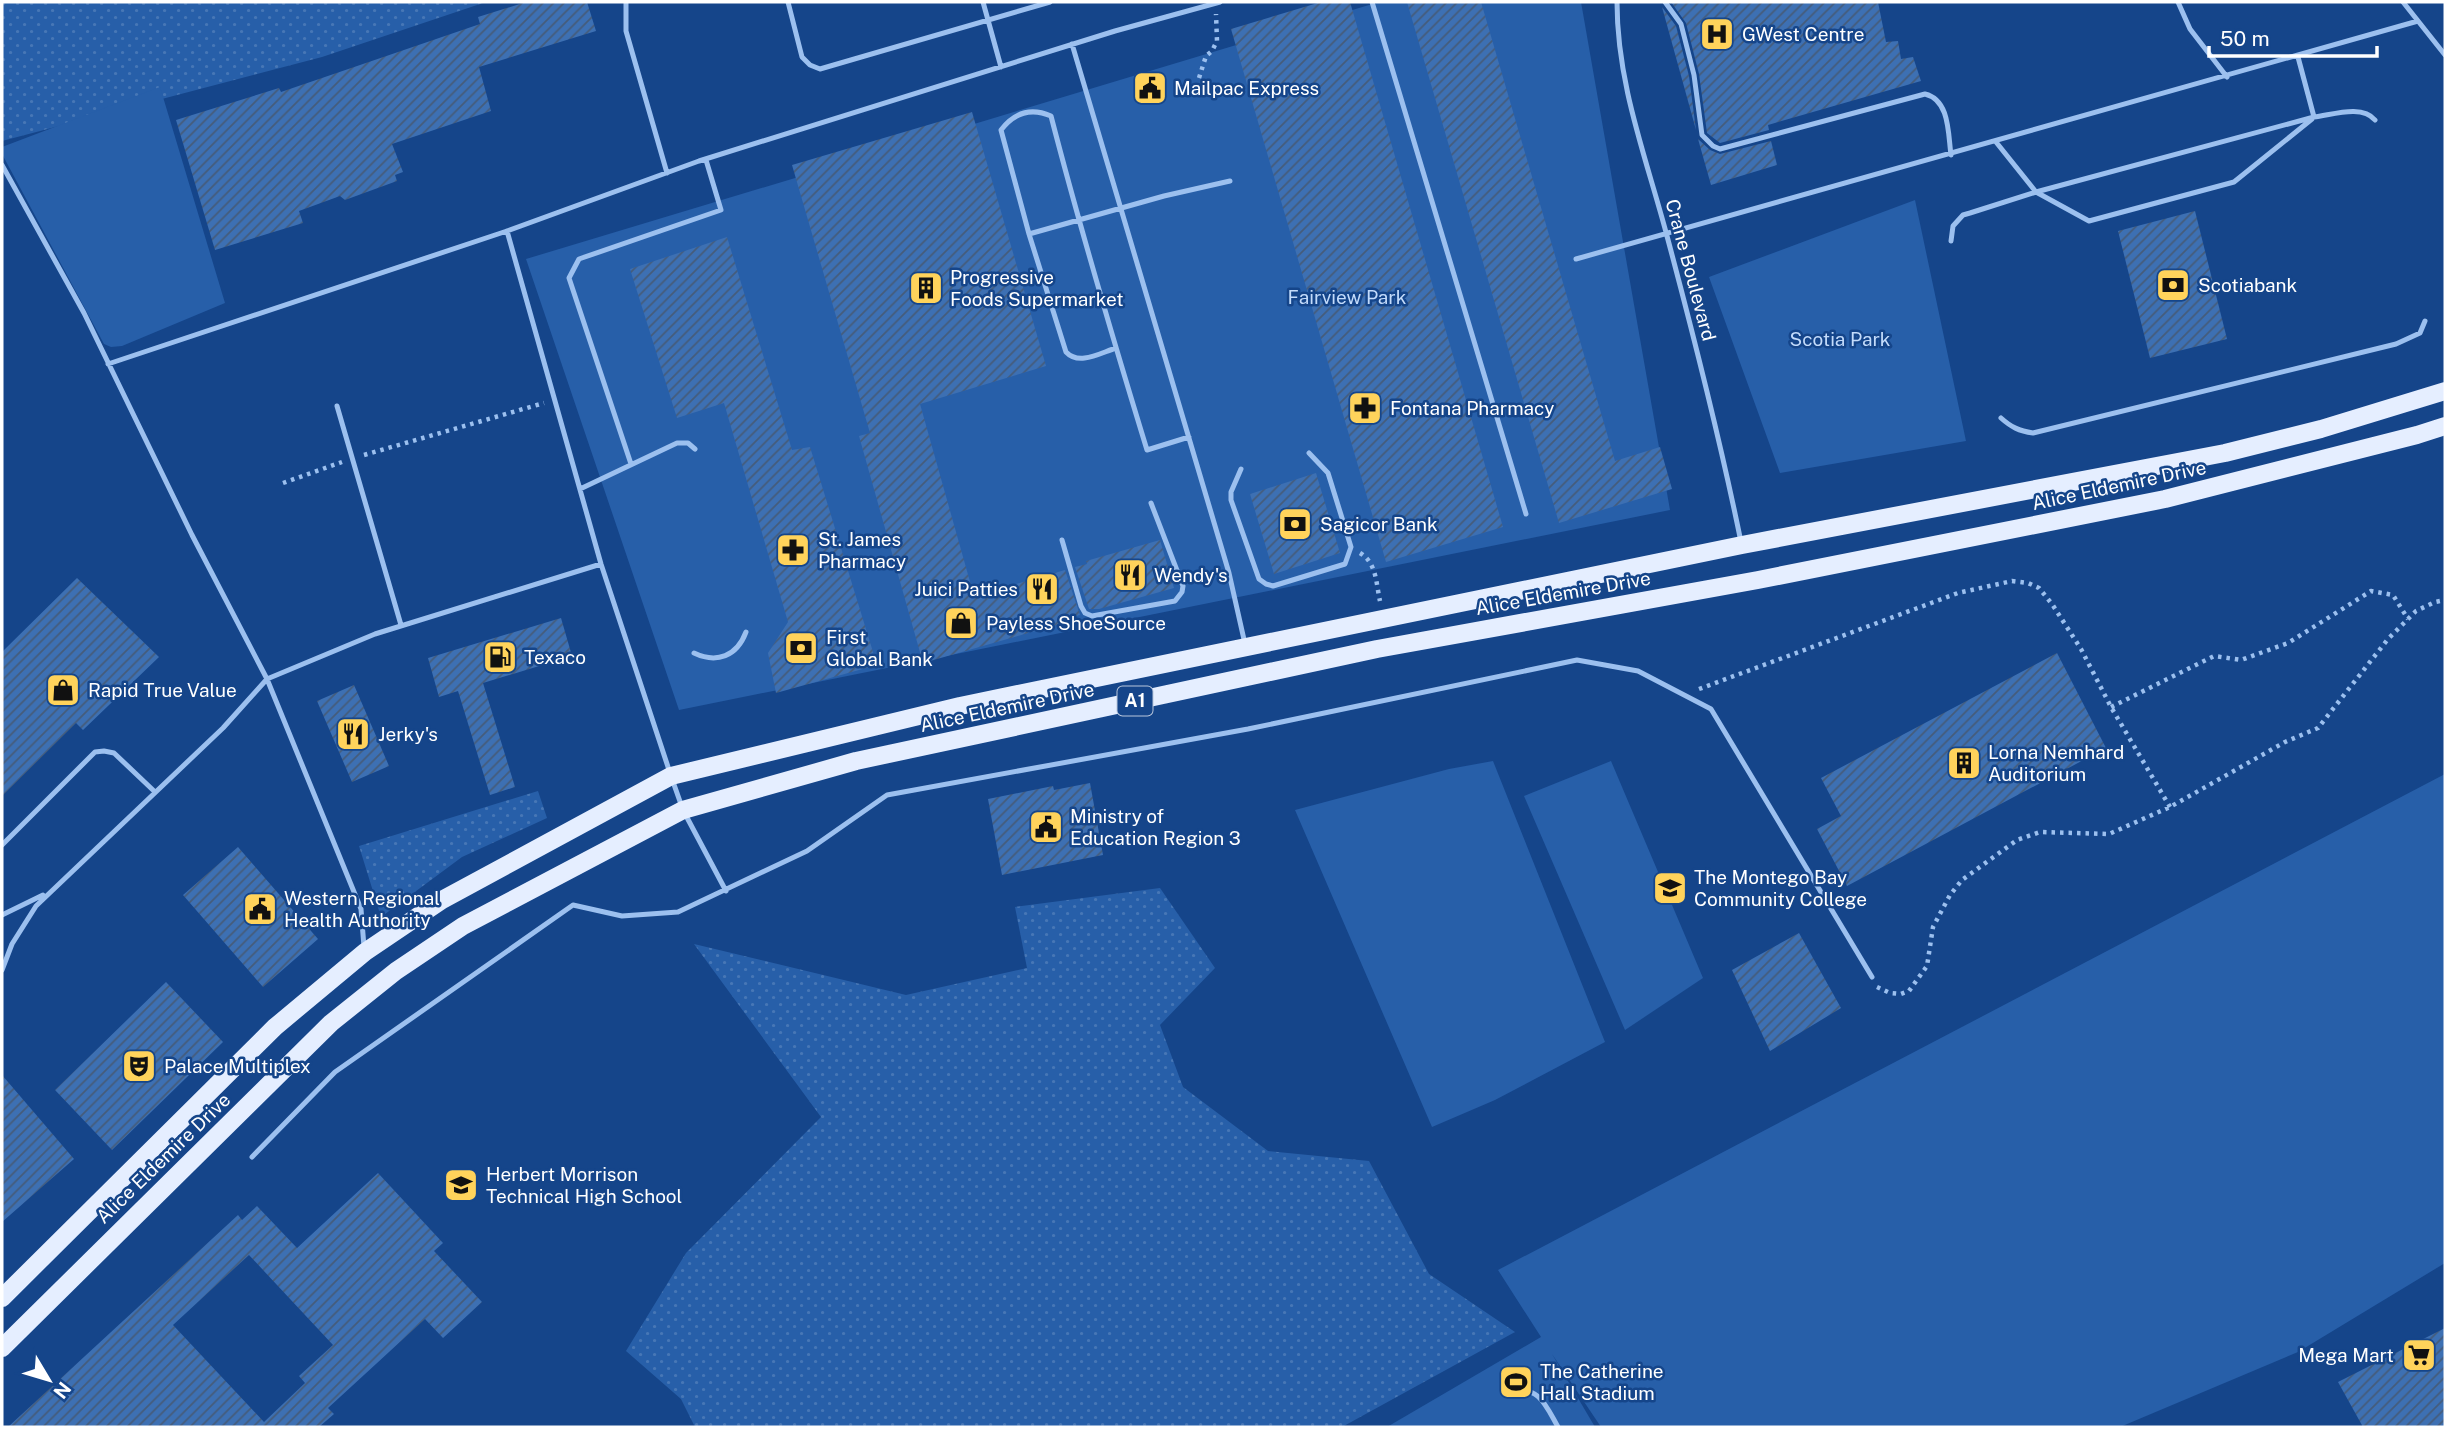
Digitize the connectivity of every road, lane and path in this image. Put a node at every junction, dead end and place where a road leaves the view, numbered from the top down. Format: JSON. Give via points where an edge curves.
{"nodes":[{"id":1,"x":626,"y":2,"type":"edge"},
{"id":2,"x":788,"y":2,"type":"edge"},
{"id":3,"x":983,"y":2,"type":"edge"},
{"id":4,"x":1050,"y":2,"type":"edge"},
{"id":5,"x":1372,"y":2,"type":"edge"},
{"id":6,"x":1617,"y":2,"type":"edge"},
{"id":7,"x":1665,"y":2,"type":"edge"},
{"id":8,"x":2178,"y":2,"type":"edge"},
{"id":9,"x":2403,"y":2,"type":"edge"},
{"id":10,"x":1218,"y":3,"type":"edge"},
{"id":11,"x":988,"y":21,"type":"junction"},
{"id":12,"x":2418,"y":21,"type":"junction"},
{"id":13,"x":1072,"y":44,"type":"junction"},
{"id":14,"x":2445,"y":55,"type":"edge"},
{"id":15,"x":2298,"y":57,"type":"junction"},
{"id":16,"x":1001,"y":67,"type":"junction"},
{"id":17,"x":2227,"y":77,"type":"junction"},
{"id":18,"x":1199,"y":78,"type":"dead end"},
{"id":19,"x":2314,"y":117,"type":"junction"},
{"id":20,"x":2375,"y":120,"type":"dead end"},
{"id":21,"x":1996,"y":142,"type":"junction"},
{"id":22,"x":1951,"y":155,"type":"junction"},
{"id":23,"x":706,"y":159,"type":"junction"},
{"id":24,"x":2,"y":165,"type":"edge"},
{"id":25,"x":667,"y":173,"type":"junction"},
{"id":26,"x":1230,"y":181,"type":"dead end"},
{"id":27,"x":2036,"y":192,"type":"junction"},
{"id":28,"x":1122,"y":209,"type":"junction"},
{"id":29,"x":1078,"y":220,"type":"junction"},
{"id":30,"x":507,"y":231,"type":"junction"},
{"id":31,"x":1029,"y":234,"type":"junction"},
{"id":32,"x":1666,"y":235,"type":"junction"},
{"id":33,"x":1951,"y":241,"type":"dead end"},
{"id":34,"x":1576,"y":259,"type":"dead end"},
{"id":35,"x":2425,"y":321,"type":"dead end"},
{"id":36,"x":1116,"y":348,"type":"junction"},
{"id":37,"x":108,"y":364,"type":"junction"},
{"id":38,"x":2445,"y":391,"type":"edge"},
{"id":39,"x":555,"y":400,"type":"junction"},
{"id":40,"x":337,"y":407,"type":"dead end"},
{"id":41,"x":2001,"y":418,"type":"dead end"},
{"id":42,"x":2445,"y":426,"type":"edge"},
{"id":43,"x":1189,"y":437,"type":"junction"},
{"id":44,"x":695,"y":449,"type":"dead end"},
{"id":45,"x":1309,"y":453,"type":"dead end"},
{"id":46,"x":352,"y":459,"type":"junction"},
{"id":47,"x":631,"y":464,"type":"junction"},
{"id":48,"x":1241,"y":469,"type":"dead end"},
{"id":49,"x":283,"y":483,"type":"dead end"},
{"id":50,"x":580,"y":489,"type":"junction"},
{"id":51,"x":1151,"y":503,"type":"dead end"},
{"id":52,"x":1526,"y":514,"type":"dead end"},
{"id":53,"x":1062,"y":540,"type":"dead end"},
{"id":54,"x":1742,"y":545,"type":"junction"},
{"id":55,"x":1351,"y":547,"type":"junction"},
{"id":56,"x":601,"y":564,"type":"junction"},
{"id":57,"x":2445,"y":600,"type":"edge"},
{"id":58,"x":1383,"y":619,"type":"junction"},
{"id":59,"x":2408,"y":619,"type":"junction"},
{"id":60,"x":401,"y":625,"type":"junction"},
{"id":61,"x":746,"y":632,"type":"dead end"},
{"id":62,"x":1246,"y":647,"type":"junction"},
{"id":63,"x":694,"y":653,"type":"dead end"},
{"id":64,"x":267,"y":679,"type":"junction"},
{"id":65,"x":1684,"y":695,"type":"junction"},
{"id":66,"x":2111,"y":707,"type":"junction"},
{"id":67,"x":671,"y":776,"type":"junction"},
{"id":68,"x":154,"y":791,"type":"junction"},
{"id":69,"x":2170,"y":807,"type":"junction"},
{"id":70,"x":683,"y":810,"type":"junction"},
{"id":71,"x":2,"y":845,"type":"edge"},
{"id":72,"x":726,"y":891,"type":"junction"},
{"id":73,"x":49,"y":892,"type":"junction"},
{"id":74,"x":2,"y":915,"type":"edge"},
{"id":75,"x":365,"y":952,"type":"junction"},
{"id":76,"x":2,"y":970,"type":"edge"},
{"id":77,"x":1872,"y":977,"type":"joint"},
{"id":78,"x":252,"y":1157,"type":"dead end"},
{"id":79,"x":2,"y":1298,"type":"edge"},
{"id":80,"x":2,"y":1348,"type":"edge"},
{"id":81,"x":1511,"y":1391,"type":"dead end"},
{"id":82,"x":1558,"y":1427,"type":"edge"}],
"edges":[{"from":1,"to":25,"type":"lane","via":[[626,31]]},
{"from":2,"to":11,"type":"lane","via":[[802,57],[820,69]]},
{"from":3,"to":11,"type":"lane"},
{"from":4,"to":11,"type":"lane"},
{"from":5,"to":52,"type":"lane"},
{"from":6,"to":32,"type":"lane","name":"Crane Boulevard","via":[[1617,38],[1632,117]]},
{"from":7,"to":22,"type":"lane","via":[[1681,24],[1702,135],[1713,146],[1720,149],[1925,94],[1944,108]]},
{"from":8,"to":17,"type":"lane","via":[[2190,29]]},
{"from":9,"to":12,"type":"lane"},
{"from":10,"to":13,"type":"lane"},
{"from":10,"to":18,"type":"path","via":[[1217,41]]},
{"from":11,"to":16,"type":"lane"},
{"from":12,"to":14,"type":"lane"},
{"from":12,"to":15,"type":"lane"},
{"from":13,"to":16,"type":"lane"},
{"from":13,"to":28,"type":"lane"},
{"from":15,"to":17,"type":"lane"},
{"from":15,"to":19,"type":"lane"},
{"from":16,"to":23,"type":"lane"},
{"from":17,"to":21,"type":"lane"},
{"from":19,"to":20,"type":"lane","via":[[2358,111]]},
{"from":19,"to":27,"type":"lane"},
{"from":19,"to":27,"type":"lane","via":[[2234,181],[2089,221]]},
{"from":21,"to":22,"type":"lane"},
{"from":21,"to":27,"type":"lane"},
{"from":22,"to":32,"type":"lane"},
{"from":23,"to":25,"type":"lane"},
{"from":23,"to":47,"type":"lane","via":[[721,210],[579,259],[569,278]]},
{"from":24,"to":37,"type":"lane"},
{"from":25,"to":30,"type":"lane"},
{"from":26,"to":28,"type":"lane"},
{"from":27,"to":33,"type":"lane","via":[[1963,215],[1953,226]]},
{"from":28,"to":29,"type":"lane"},
{"from":28,"to":43,"type":"lane"},
{"from":29,"to":31,"type":"lane"},
{"from":29,"to":31,"type":"lane","via":[[1051,116],[1040,111],[1017,114],[1001,130]]},
{"from":29,"to":36,"type":"lane"},
{"from":30,"to":37,"type":"lane"},
{"from":30,"to":39,"type":"lane"},
{"from":31,"to":36,"type":"lane","via":[[1066,352],[1081,359]]},
{"from":32,"to":34,"type":"lane"},
{"from":32,"to":54,"type":"lane","name":"Crane Boulevard"},
{"from":35,"to":41,"type":"lane","via":[[2420,333],[2396,344],[2033,433]]},
{"from":36,"to":43,"type":"lane","via":[[1146,450]]},
{"from":37,"to":64,"type":"lane"},
{"from":38,"to":54,"type":"main road","name":"Alice Eldemire Drive","number":"A1","via":[[2225,453]]},
{"from":39,"to":46,"type":"path"},
{"from":39,"to":50,"type":"lane"},
{"from":40,"to":46,"type":"lane"},
{"from":42,"to":70,"type":"main road","name":"Alice Eldemire Drive","number":"A1","via":[[2165,499],[1377,649],[856,761]]},
{"from":43,"to":62,"type":"lane"},
{"from":44,"to":47,"type":"lane","via":[[677,443]]},
{"from":45,"to":55,"type":"lane","via":[[1328,473]]},
{"from":46,"to":49,"type":"path"},
{"from":46,"to":60,"type":"lane"},
{"from":47,"to":50,"type":"lane"},
{"from":48,"to":55,"type":"lane","via":[[1231,500],[1259,579],[1266,584],[1273,586],[1345,564]]},
{"from":50,"to":56,"type":"lane"},
{"from":51,"to":53,"type":"lane","via":[[1183,586],[1175,601],[1089,615],[1081,606]]},
{"from":54,"to":58,"type":"main road","name":"Alice Eldemire Drive","number":"A1"},
{"from":55,"to":58,"type":"path","via":[[1373,566]]},
{"from":56,"to":60,"type":"lane"},
{"from":56,"to":67,"type":"lane"},
{"from":57,"to":59,"type":"path"},
{"from":58,"to":62,"type":"main road","name":"Alice Eldemire Drive","number":"A1"},
{"from":59,"to":66,"type":"path","via":[[2393,595],[2371,590],[2288,643],[2241,660],[2214,656]]},
{"from":59,"to":69,"type":"path","via":[[2318,728]]},
{"from":60,"to":64,"type":"lane"},
{"from":61,"to":63,"type":"lane","via":[[735,651],[725,657]]},
{"from":62,"to":67,"type":"main road","name":"Alice Eldemire Drive","number":"A1","via":[[960,706]]},
{"from":64,"to":68,"type":"lane","via":[[223,728]]},
{"from":64,"to":75,"type":"lane","via":[[361,908]]},
{"from":65,"to":66,"type":"path","via":[[1958,593],[2012,581],[2039,588],[2052,604]]},
{"from":65,"to":72,"type":"lane","via":[[1638,671],[1577,660],[1248,729],[887,795],[807,851]]},
{"from":65,"to":77,"type":"lane","via":[[1711,709]]},
{"from":66,"to":69,"type":"path"},
{"from":67,"to":70,"type":"lane"},
{"from":67,"to":75,"type":"main road","name":"Alice Eldemire Drive","number":"A1","via":[[442,900]]},
{"from":68,"to":71,"type":"lane","via":[[114,753],[95,752]]},
{"from":68,"to":73,"type":"lane"},
{"from":69,"to":77,"type":"path","via":[[2109,834],[2040,832],[2017,840],[1971,873],[1950,895],[1933,927],[1927,966],[1909,991],[1884,992]]},
{"from":70,"to":72,"type":"lane"},
{"from":70,"to":80,"type":"main road","name":"Alice Eldemire Drive","number":"A1","via":[[463,926],[396,971],[331,1023]]},
{"from":72,"to":78,"type":"lane","via":[[678,912],[622,916],[573,905],[335,1072]]},
{"from":73,"to":74,"type":"lane"},
{"from":73,"to":76,"type":"lane","via":[[12,944]]},
{"from":75,"to":79,"type":"main road","name":"Alice Eldemire Drive","number":"A1","via":[[275,1027]]},
{"from":81,"to":82,"type":"lane","via":[[1528,1390],[1542,1398]]}]}
